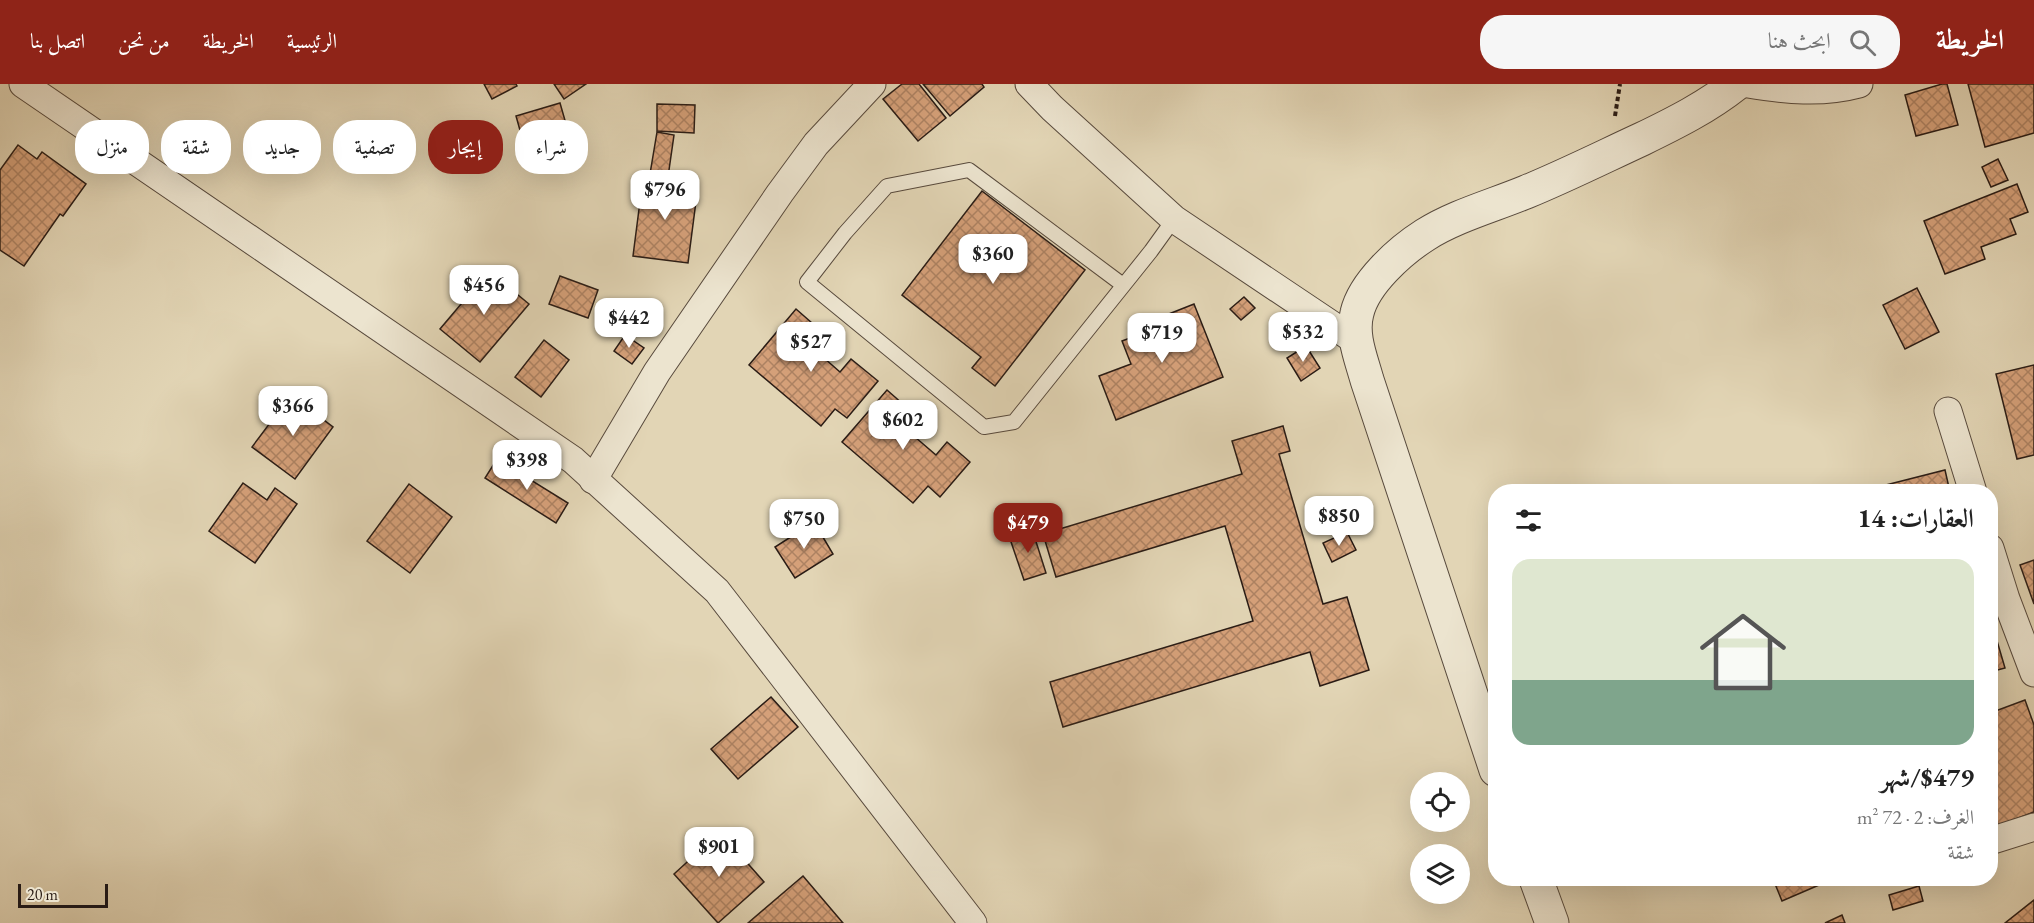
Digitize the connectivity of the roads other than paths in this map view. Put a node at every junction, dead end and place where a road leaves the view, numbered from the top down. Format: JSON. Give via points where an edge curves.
{"nodes":[{"id":1,"x":23,"y":84,"type":"edge"},
{"id":2,"x":872,"y":84,"type":"edge"},
{"id":3,"x":1029,"y":84,"type":"edge"},
{"id":4,"x":1736,"y":84,"type":"edge"},
{"id":5,"x":1748,"y":84,"type":"edge"},
{"id":6,"x":1859,"y":84,"type":"edge"},
{"id":7,"x":1174,"y":219,"type":"junction"},
{"id":8,"x":1123,"y":285,"type":"junction"},
{"id":9,"x":1356,"y":341,"type":"junction"},
{"id":10,"x":1948,"y":411,"type":"dead end"},
{"id":11,"x":593,"y":480,"type":"junction"},
{"id":12,"x":1971,"y":484,"type":"edge"},
{"id":13,"x":1998,"y":574,"type":"edge"},
{"id":14,"x":2034,"y":673,"type":"edge"},
{"id":15,"x":1488,"y":746,"type":"edge"},
{"id":16,"x":2034,"y":827,"type":"edge"},
{"id":17,"x":1998,"y":838,"type":"edge"},
{"id":18,"x":1539,"y":886,"type":"edge"},
{"id":19,"x":973,"y":923,"type":"edge"},
{"id":20,"x":1552,"y":923,"type":"edge"}],
"edges":[{"from":1,"to":11,"type":"street","via":[[573,460]]},
{"from":2,"to":11,"type":"street","via":[[816,144],[780,193],[657,372]]},
{"from":3,"to":7,"type":"street"},
{"from":4,"to":9,"type":"street","via":[[1713,102],[1608,156],[1426,234],[1401,253],[1371,286],[1357,311]]},
{"from":5,"to":6,"type":"street","via":[[1791,91]]},
{"from":7,"to":8,"type":"lane"},
{"from":7,"to":9,"type":"street"},
{"from":8,"to":8,"type":"lane","via":[[1014,422],[984,427],[807,282],[887,186],[969,170]]},
{"from":9,"to":15,"type":"street"},
{"from":10,"to":12,"type":"street"},
{"from":11,"to":19,"type":"street","via":[[717,591]]},
{"from":13,"to":14,"type":"street"},
{"from":16,"to":17,"type":"street"},
{"from":18,"to":20,"type":"street"}]}
